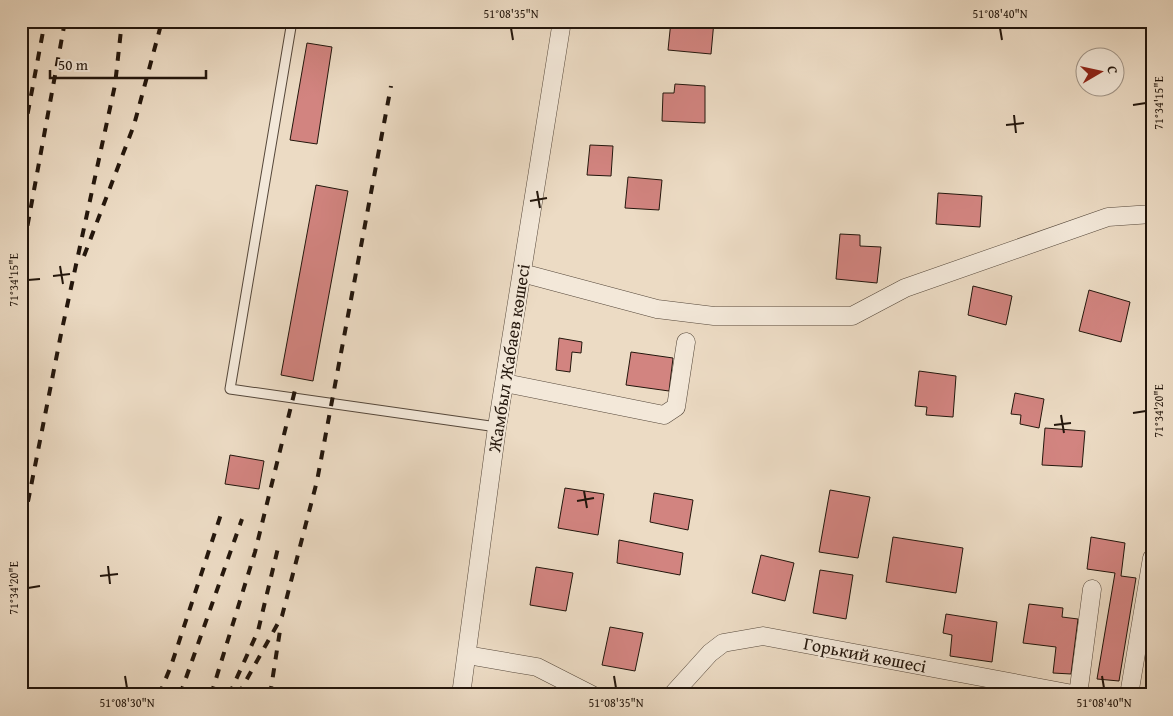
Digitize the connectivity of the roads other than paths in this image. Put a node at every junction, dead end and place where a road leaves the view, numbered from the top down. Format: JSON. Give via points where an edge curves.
{"nodes":[{"id":1,"x":292,"y":21,"type":"edge"},
{"id":2,"x":562,"y":21,"type":"edge"},
{"id":3,"x":1152,"y":214,"type":"edge"},
{"id":4,"x":522,"y":273,"type":"junction"},
{"id":5,"x":686,"y":342,"type":"dead end"},
{"id":6,"x":506,"y":383,"type":"junction"},
{"id":7,"x":497,"y":427,"type":"junction"},
{"id":8,"x":1152,"y":558,"type":"edge"},
{"id":9,"x":1092,"y":589,"type":"dead end"},
{"id":10,"x":467,"y":655,"type":"junction"},
{"id":11,"x":461,"y":695,"type":"edge"},
{"id":12,"x":592,"y":695,"type":"edge"},
{"id":13,"x":672,"y":695,"type":"edge"},
{"id":14,"x":1078,"y":695,"type":"edge"},
{"id":15,"x":1129,"y":695,"type":"edge"}],
"edges":[{"from":1,"to":7,"type":"lane","via":[[230,389]]},
{"from":2,"to":4,"type":"street","name":"Жамбыл Жабаев көшесі"},
{"from":3,"to":4,"type":"street","via":[[1108,217],[905,288],[852,316],[714,316],[657,309]]},
{"from":4,"to":6,"type":"street","name":"Жамбыл Жабаев көшесі"},
{"from":5,"to":6,"type":"street","via":[[676,407],[664,415]]},
{"from":6,"to":7,"type":"street","name":"Жамбыл Жабаев көшесі"},
{"from":7,"to":10,"type":"street","name":"Жамбыл Жабаев көшесі"},
{"from":8,"to":15,"type":"street"},
{"from":9,"to":14,"type":"street"},
{"from":10,"to":11,"type":"street","name":"Жамбыл Жабаев көшесі"},
{"from":10,"to":12,"type":"street","via":[[537,667]]},
{"from":13,"to":14,"type":"street","name":"Горький көшесі","via":[[710,653],[723,644],[763,636]]}]}
